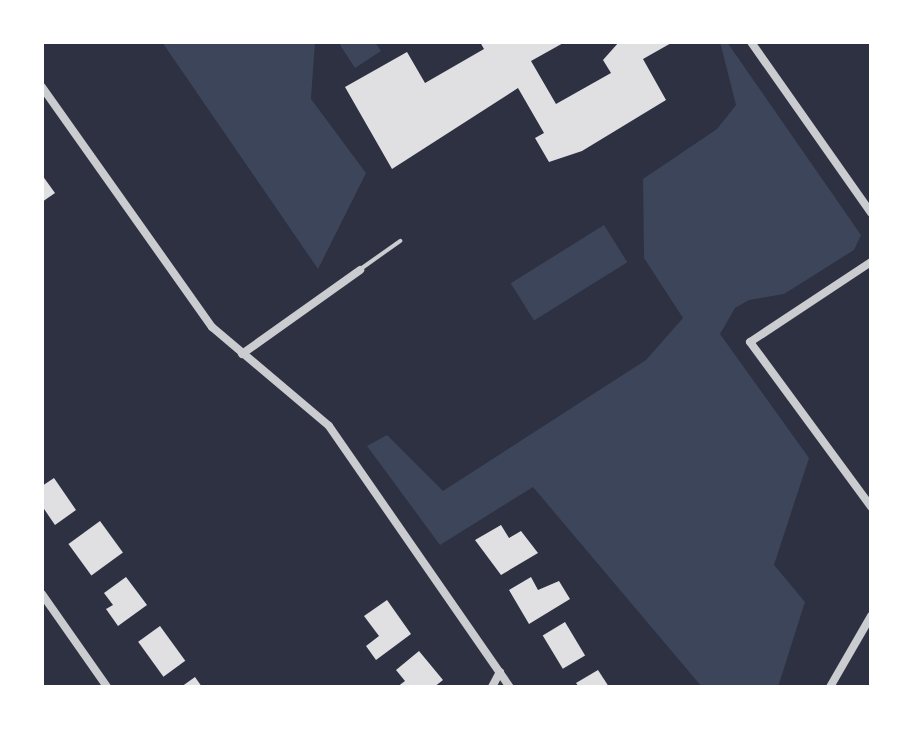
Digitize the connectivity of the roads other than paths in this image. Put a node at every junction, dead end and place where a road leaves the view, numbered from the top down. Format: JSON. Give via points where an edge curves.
{"nodes":[{"id":1,"x":751,"y":42,"type":"edge"},
{"id":2,"x":42,"y":87,"type":"edge"},
{"id":3,"x":871,"y":213,"type":"edge"},
{"id":4,"x":400,"y":241,"type":"dead end"},
{"id":5,"x":871,"y":262,"type":"edge"},
{"id":6,"x":360,"y":270,"type":"joint"},
{"id":7,"x":242,"y":354,"type":"junction"},
{"id":8,"x":871,"y":507,"type":"edge"},
{"id":9,"x":42,"y":594,"type":"edge"},
{"id":10,"x":871,"y":616,"type":"edge"},
{"id":11,"x":500,"y":672,"type":"junction"},
{"id":12,"x":107,"y":687,"type":"edge"},
{"id":13,"x":492,"y":687,"type":"edge"},
{"id":14,"x":510,"y":687,"type":"edge"},
{"id":15,"x":830,"y":687,"type":"edge"}],
"edges":[{"from":1,"to":3,"type":"street"},
{"from":2,"to":7,"type":"street","via":[[212,327]]},
{"from":4,"to":6,"type":"lane"},
{"from":5,"to":8,"type":"street","via":[[750,342]]},
{"from":6,"to":7,"type":"street"},
{"from":7,"to":11,"type":"street","via":[[329,426]]},
{"from":9,"to":12,"type":"street"},
{"from":10,"to":15,"type":"street"},
{"from":11,"to":13,"type":"street"},
{"from":11,"to":14,"type":"street"}]}
